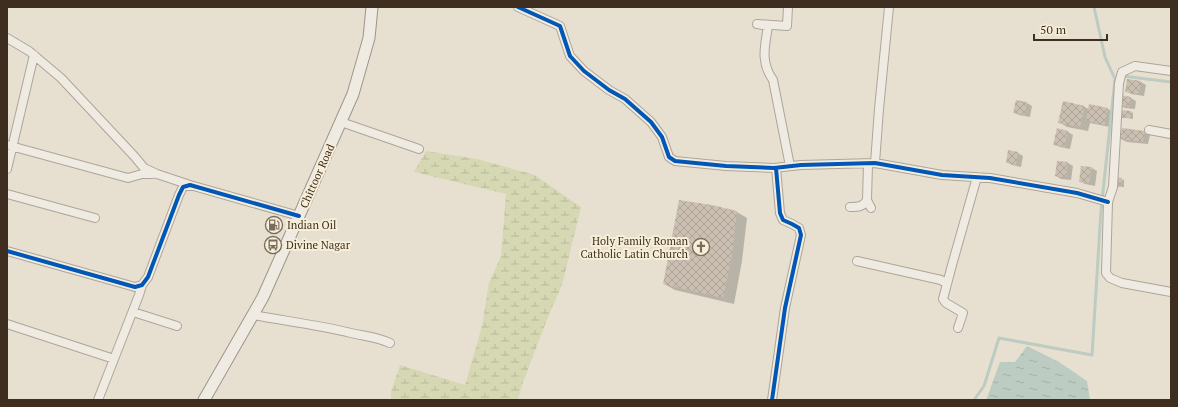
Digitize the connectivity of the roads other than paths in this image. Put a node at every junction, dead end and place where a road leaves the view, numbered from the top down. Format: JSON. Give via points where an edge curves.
{"nodes":[{"id":1,"x":372,"y":7,"type":"edge"},
{"id":2,"x":518,"y":7,"type":"edge"},
{"id":3,"x":788,"y":7,"type":"edge"},
{"id":4,"x":889,"y":7,"type":"edge"},
{"id":5,"x":7,"y":38,"type":"edge"},
{"id":6,"x":34,"y":55,"type":"junction"},
{"id":7,"x":1171,"y":71,"type":"edge"},
{"id":8,"x":341,"y":122,"type":"junction"},
{"id":9,"x":1149,"y":130,"type":"dead end"},
{"id":10,"x":1171,"y":134,"type":"edge"},
{"id":11,"x":10,"y":146,"type":"edge"},
{"id":12,"x":419,"y":148,"type":"dead end"},
{"id":13,"x":872,"y":163,"type":"junction"},
{"id":14,"x":790,"y":166,"type":"junction"},
{"id":15,"x":776,"y":168,"type":"junction"},
{"id":16,"x":7,"y":169,"type":"edge"},
{"id":17,"x":157,"y":174,"type":"junction"},
{"id":18,"x":977,"y":177,"type":"junction"},
{"id":19,"x":190,"y":185,"type":"junction"},
{"id":20,"x":7,"y":194,"type":"edge"},
{"id":21,"x":868,"y":200,"type":"junction"},
{"id":22,"x":1108,"y":202,"type":"junction"},
{"id":23,"x":850,"y":207,"type":"dead end"},
{"id":24,"x":871,"y":208,"type":"dead end"},
{"id":25,"x":299,"y":216,"type":"junction"},
{"id":26,"x":95,"y":218,"type":"dead end"},
{"id":27,"x":7,"y":251,"type":"edge"},
{"id":28,"x":857,"y":261,"type":"dead end"},
{"id":29,"x":947,"y":284,"type":"junction"},
{"id":30,"x":142,"y":285,"type":"junction"},
{"id":31,"x":1171,"y":292,"type":"edge"},
{"id":32,"x":133,"y":312,"type":"junction"},
{"id":33,"x":253,"y":315,"type":"junction"},
{"id":34,"x":7,"y":324,"type":"edge"},
{"id":35,"x":177,"y":326,"type":"dead end"},
{"id":36,"x":958,"y":328,"type":"dead end"},
{"id":37,"x":390,"y":343,"type":"dead end"},
{"id":38,"x":114,"y":359,"type":"junction"},
{"id":39,"x":98,"y":400,"type":"edge"},
{"id":40,"x":204,"y":400,"type":"edge"},
{"id":41,"x":772,"y":400,"type":"edge"}],
"edges":[{"from":1,"to":8,"type":"main road","name":"Chittoor Road","via":[[369,38],[353,94]]},
{"from":2,"to":15,"type":"street","via":[[560,26],[570,56],[584,71],[625,99],[651,122],[662,137],[669,157],[675,161]]},
{"from":3,"to":14,"type":"street","via":[[787,26],[757,24],[768,26],[764,56],[774,80]]},
{"from":4,"to":13,"type":"street"},
{"from":5,"to":6,"type":"street"},
{"from":6,"to":11,"type":"street"},
{"from":6,"to":17,"type":"street","via":[[61,78],[144,168]]},
{"from":7,"to":22,"type":"street","via":[[1134,66],[1122,72],[1118,83],[1112,187]]},
{"from":8,"to":12,"type":"street"},
{"from":8,"to":25,"type":"main road","name":"Chittoor Road"},
{"from":9,"to":10,"type":"street"},
{"from":11,"to":16,"type":"street"},
{"from":11,"to":17,"type":"street","via":[[128,178],[142,174]]},
{"from":13,"to":14,"type":"street"},
{"from":13,"to":18,"type":"street","via":[[942,175]]},
{"from":13,"to":21,"type":"street"},
{"from":14,"to":15,"type":"street"},
{"from":15,"to":41,"type":"street","via":[[781,216],[783,220],[799,228],[801,235],[785,308]]},
{"from":17,"to":19,"type":"street"},
{"from":18,"to":22,"type":"street","via":[[1077,193]]},
{"from":18,"to":29,"type":"street"},
{"from":19,"to":25,"type":"street"},
{"from":19,"to":30,"type":"street","via":[[184,187],[179,195],[148,277]]},
{"from":20,"to":26,"type":"street"},
{"from":21,"to":23,"type":"street","via":[[865,205]]},
{"from":21,"to":24,"type":"street"},
{"from":22,"to":31,"type":"street","via":[[1106,272],[1110,278],[1122,283]]},
{"from":25,"to":33,"type":"main road","name":"Chittoor Road"},
{"from":27,"to":30,"type":"street","via":[[135,287]]},
{"from":28,"to":29,"type":"street","via":[[941,280]]},
{"from":29,"to":36,"type":"street","via":[[943,299],[946,304],[963,313]]},
{"from":30,"to":32,"type":"street"},
{"from":32,"to":35,"type":"street"},
{"from":32,"to":38,"type":"street"},
{"from":33,"to":37,"type":"street","via":[[377,337]]},
{"from":33,"to":40,"type":"main road","name":"Chittoor Road"},
{"from":34,"to":38,"type":"street"},
{"from":38,"to":39,"type":"street"}]}
